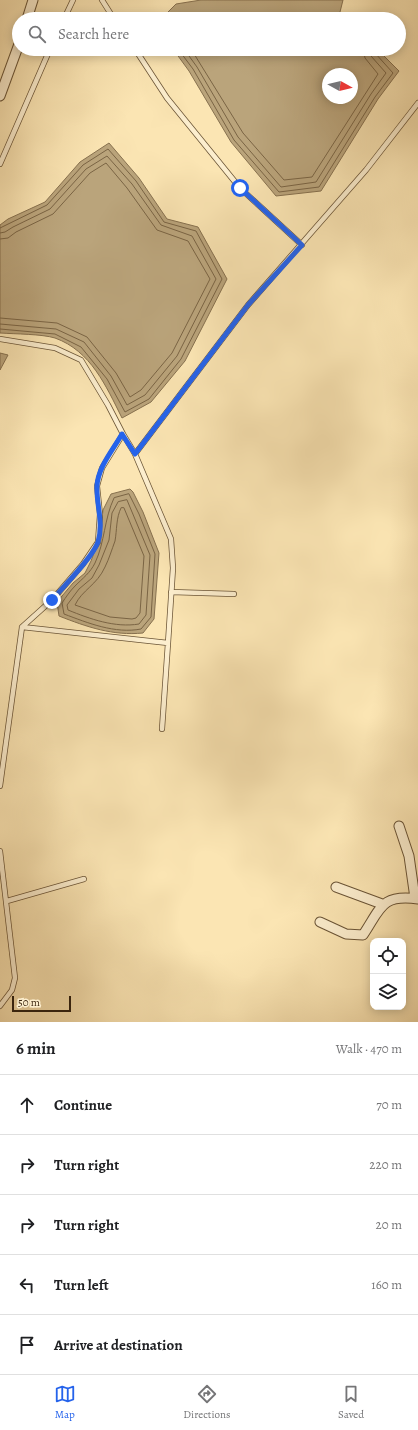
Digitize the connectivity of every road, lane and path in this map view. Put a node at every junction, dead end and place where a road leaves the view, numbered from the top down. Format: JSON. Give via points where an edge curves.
{"nodes":[{"id":1,"x":33,"y":0,"type":"edge"},
{"id":2,"x":73,"y":0,"type":"edge"},
{"id":3,"x":102,"y":0,"type":"edge"},
{"id":4,"x":29,"y":12,"type":"edge"},
{"id":5,"x":67,"y":12,"type":"edge"},
{"id":6,"x":110,"y":12,"type":"edge"},
{"id":7,"x":15,"y":56,"type":"edge"},
{"id":8,"x":47,"y":56,"type":"edge"},
{"id":9,"x":139,"y":56,"type":"edge"},
{"id":10,"x":0,"y":96,"type":"edge"},
{"id":11,"x":418,"y":103,"type":"edge"},
{"id":12,"x":0,"y":164,"type":"edge"},
{"id":13,"x":302,"y":245,"type":"junction"},
{"id":14,"x":0,"y":339,"type":"edge"},
{"id":15,"x":122,"y":434,"type":"junction"},
{"id":16,"x":135,"y":454,"type":"junction"},
{"id":17,"x":171,"y":592,"type":"junction"},
{"id":18,"x":234,"y":594,"type":"dead end"},
{"id":19,"x":22,"y":628,"type":"junction"},
{"id":20,"x":168,"y":643,"type":"junction"},
{"id":21,"x":162,"y":729,"type":"dead end"},
{"id":22,"x":0,"y":786,"type":"edge"},
{"id":23,"x":399,"y":826,"type":"dead end"},
{"id":24,"x":0,"y":851,"type":"edge"},
{"id":25,"x":84,"y":879,"type":"dead end"},
{"id":26,"x":336,"y":887,"type":"dead end"},
{"id":27,"x":416,"y":898,"type":"edge"},
{"id":28,"x":7,"y":901,"type":"junction"},
{"id":29,"x":382,"y":904,"type":"junction"},
{"id":30,"x":320,"y":922,"type":"dead end"},
{"id":31,"x":0,"y":1006,"type":"edge"}],
"edges":[{"from":1,"to":4,"type":"street"},
{"from":2,"to":5,"type":"lane"},
{"from":3,"to":6,"type":"lane"},
{"from":7,"to":10,"type":"street"},
{"from":8,"to":12,"type":"lane"},
{"from":9,"to":13,"type":"lane","via":[[167,98],[240,188]]},
{"from":11,"to":13,"type":"lane","via":[[366,170]]},
{"from":13,"to":16,"type":"lane","via":[[248,305]]},
{"from":14,"to":15,"type":"lane","via":[[55,348],[81,360]]},
{"from":15,"to":16,"type":"lane"},
{"from":15,"to":19,"type":"lane","via":[[102,468],[97,486],[100,514],[98,542],[52,600]]},
{"from":16,"to":17,"type":"lane","via":[[171,539]]},
{"from":17,"to":18,"type":"lane"},
{"from":17,"to":20,"type":"lane"},
{"from":19,"to":20,"type":"lane"},
{"from":19,"to":22,"type":"lane"},
{"from":20,"to":21,"type":"lane"},
{"from":23,"to":27,"type":"street","via":[[409,856]]},
{"from":24,"to":28,"type":"lane"},
{"from":25,"to":28,"type":"lane"},
{"from":26,"to":29,"type":"street"},
{"from":27,"to":29,"type":"street","via":[[393,899]]},
{"from":28,"to":31,"type":"lane","via":[[16,978],[12,990]]},
{"from":29,"to":30,"type":"street","via":[[363,935],[346,934]]}]}
